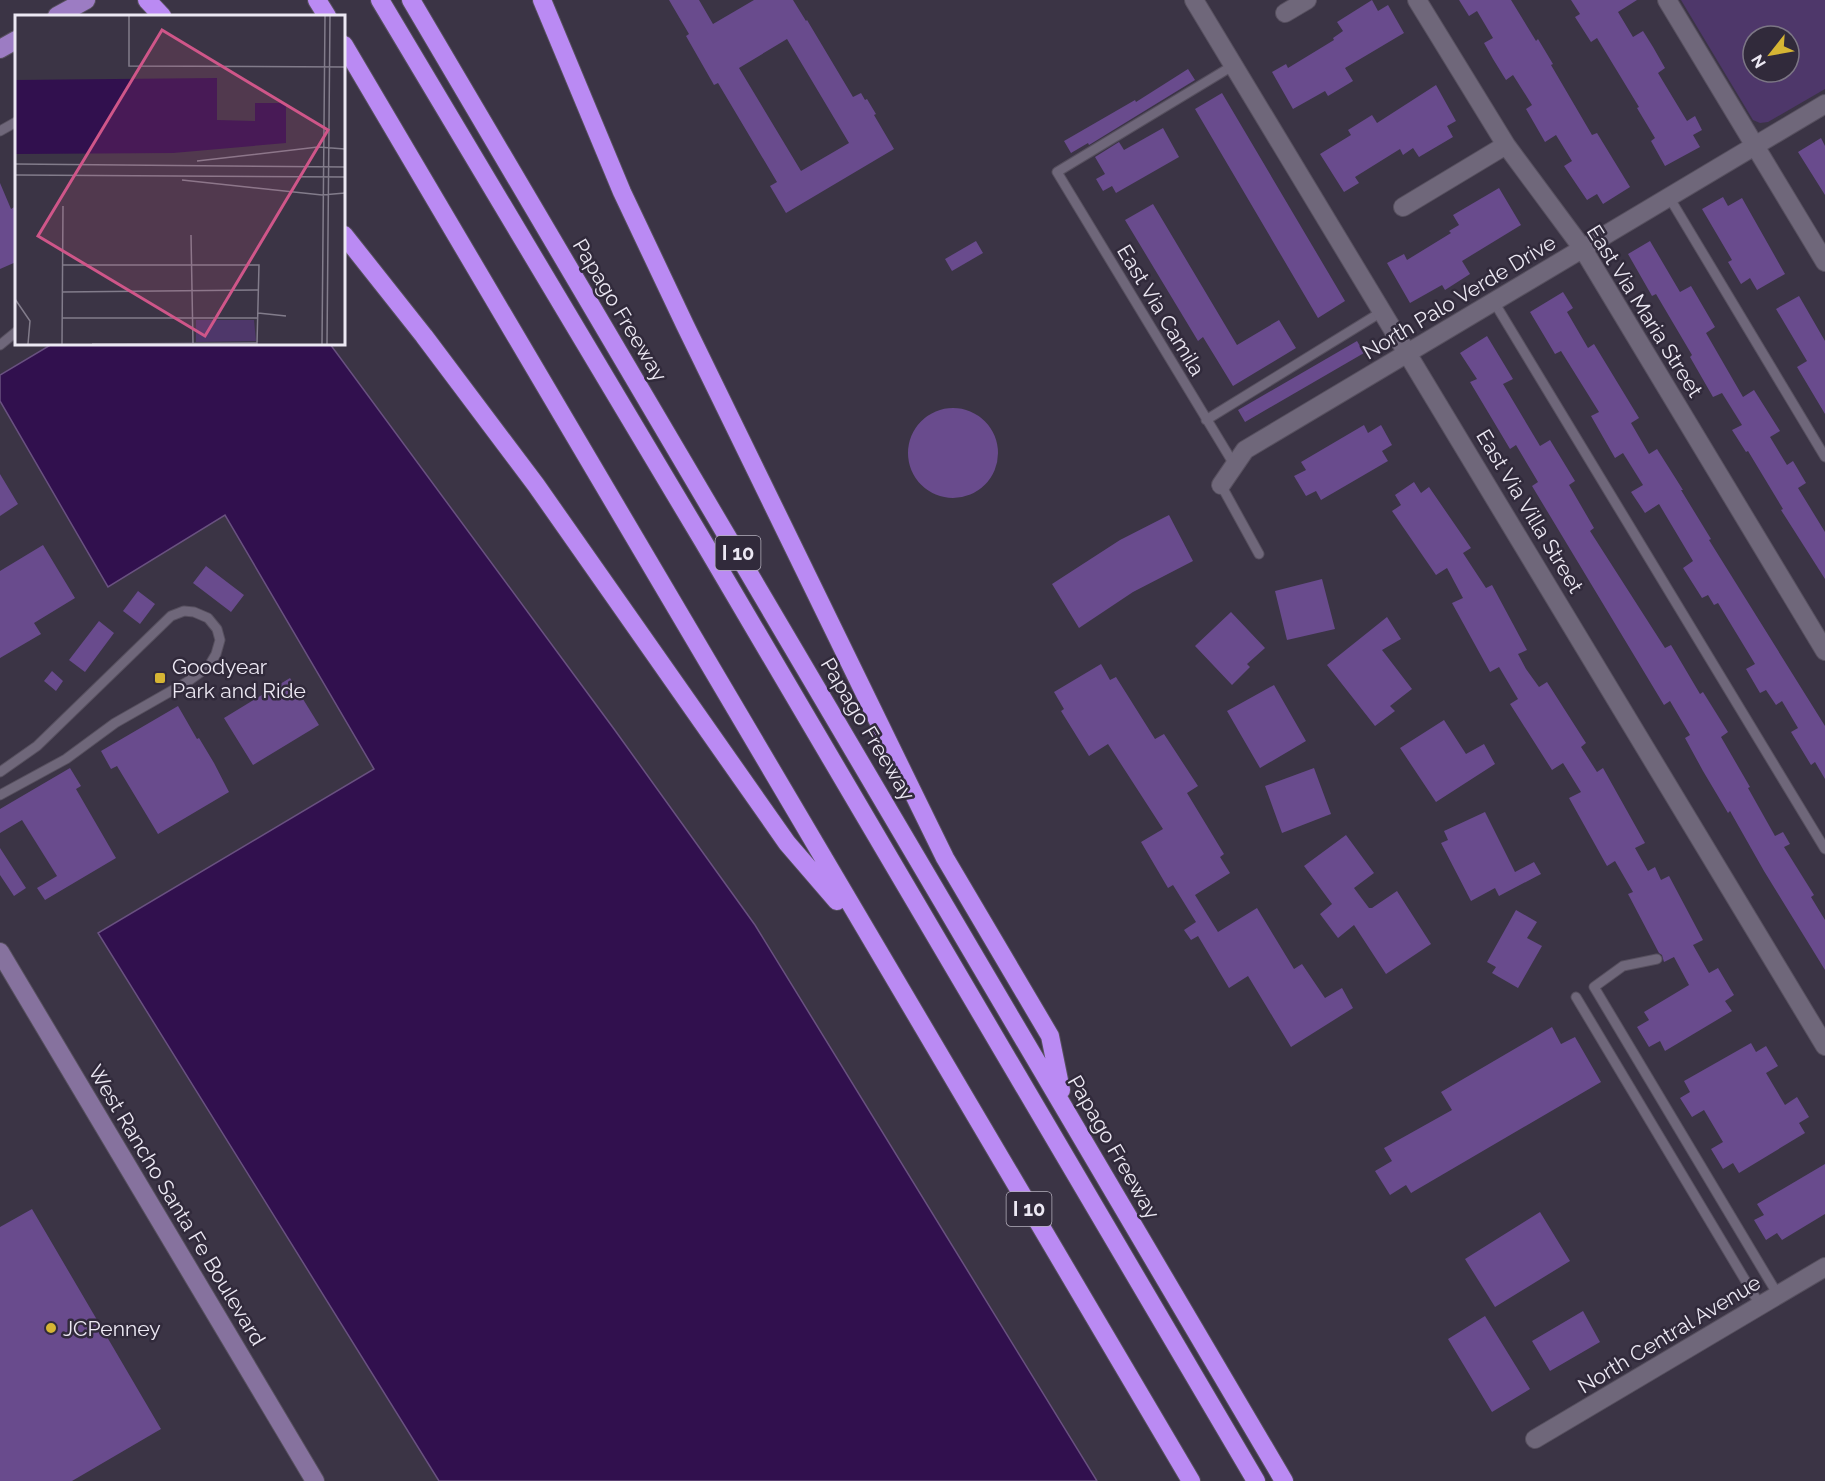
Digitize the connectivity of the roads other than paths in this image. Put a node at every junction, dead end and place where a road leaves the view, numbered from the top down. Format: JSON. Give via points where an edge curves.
{"nodes":[{"id":1,"x":86,"y":0,"type":"edge"},
{"id":2,"x":147,"y":0,"type":"edge"},
{"id":3,"x":317,"y":0,"type":"edge"},
{"id":4,"x":380,"y":0,"type":"edge"},
{"id":5,"x":411,"y":0,"type":"edge"},
{"id":6,"x":542,"y":0,"type":"edge"},
{"id":7,"x":1194,"y":0,"type":"edge"},
{"id":8,"x":1307,"y":0,"type":"edge"},
{"id":9,"x":1417,"y":0,"type":"edge"},
{"id":10,"x":1667,"y":0,"type":"edge"},
{"id":11,"x":1285,"y":13,"type":"dead end"},
{"id":12,"x":59,"y":15,"type":"edge"},
{"id":13,"x":161,"y":15,"type":"edge"},
{"id":14,"x":326,"y":15,"type":"edge"},
{"id":15,"x":15,"y":41,"type":"edge"},
{"id":16,"x":345,"y":47,"type":"edge"},
{"id":17,"x":0,"y":49,"type":"edge"},
{"id":18,"x":1234,"y":65,"type":"junction"},
{"id":19,"x":1825,"y":104,"type":"edge"},
{"id":20,"x":15,"y":123,"type":"edge"},
{"id":21,"x":0,"y":131,"type":"edge"},
{"id":22,"x":1506,"y":145,"type":"junction"},
{"id":23,"x":1755,"y":146,"type":"junction"},
{"id":24,"x":1669,"y":197,"type":"junction"},
{"id":25,"x":1403,"y":207,"type":"dead end"},
{"id":26,"x":345,"y":236,"type":"edge"},
{"id":27,"x":1583,"y":249,"type":"junction"},
{"id":28,"x":1825,"y":262,"type":"edge"},
{"id":29,"x":1494,"y":302,"type":"junction"},
{"id":30,"x":1383,"y":311,"type":"junction"},
{"id":31,"x":15,"y":333,"type":"edge"},
{"id":32,"x":0,"y":345,"type":"edge"},
{"id":33,"x":1408,"y":353,"type":"junction"},
{"id":34,"x":1206,"y":420,"type":"junction"},
{"id":35,"x":1825,"y":457,"type":"edge"},
{"id":36,"x":1234,"y":466,"type":"junction"},
{"id":37,"x":1221,"y":485,"type":"joint"},
{"id":38,"x":1259,"y":554,"type":"dead end"},
{"id":39,"x":1825,"y":651,"type":"edge"},
{"id":40,"x":0,"y":772,"type":"edge"},
{"id":41,"x":0,"y":795,"type":"edge"},
{"id":42,"x":1825,"y":849,"type":"edge"},
{"id":43,"x":868,"y":936,"type":"junction"},
{"id":44,"x":0,"y":952,"type":"edge"},
{"id":45,"x":1657,"y":959,"type":"dead end"},
{"id":46,"x":1576,"y":997,"type":"dead end"},
{"id":47,"x":1825,"y":1046,"type":"edge"},
{"id":48,"x":1065,"y":1107,"type":"junction"},
{"id":49,"x":1752,"y":1251,"type":"junction"},
{"id":50,"x":1734,"y":1261,"type":"junction"},
{"id":51,"x":1825,"y":1267,"type":"edge"},
{"id":52,"x":1778,"y":1295,"type":"junction"},
{"id":53,"x":1760,"y":1305,"type":"junction"},
{"id":54,"x":1535,"y":1439,"type":"dead end"},
{"id":55,"x":315,"y":1481,"type":"edge"},
{"id":56,"x":1191,"y":1481,"type":"edge"},
{"id":57,"x":1256,"y":1481,"type":"edge"},
{"id":58,"x":1284,"y":1481,"type":"edge"}],
"edges":[{"from":1,"to":12,"type":"main road"},
{"from":2,"to":13,"type":"highway"},
{"from":3,"to":14,"type":"highway"},
{"from":4,"to":57,"type":"highway"},
{"from":5,"to":48,"type":"highway","name":"Papago Freeway","number":"I 10"},
{"from":6,"to":48,"type":"highway","via":[[622,192],[945,858],[1050,1036]]},
{"from":7,"to":18,"type":"street","name":"East Via Villa Street"},
{"from":8,"to":11,"type":"street"},
{"from":9,"to":22,"type":"street","name":"East Via Maria Street"},
{"from":10,"to":23,"type":"street"},
{"from":15,"to":17,"type":"main road"},
{"from":16,"to":43,"type":"highway","number":"I 10"},
{"from":18,"to":30,"type":"street","name":"East Via Villa Street"},
{"from":18,"to":34,"type":"lane","name":"East Via Camila","via":[[1057,172]]},
{"from":19,"to":23,"type":"street","name":"North Palo Verde Drive"},
{"from":20,"to":21,"type":"lane"},
{"from":22,"to":25,"type":"street"},
{"from":22,"to":27,"type":"street","name":"East Via Maria Street"},
{"from":23,"to":24,"type":"street","name":"North Palo Verde Drive"},
{"from":23,"to":28,"type":"street"},
{"from":24,"to":27,"type":"street","name":"North Palo Verde Drive"},
{"from":24,"to":35,"type":"lane"},
{"from":26,"to":43,"type":"highway","via":[[537,485],[787,843]]},
{"from":27,"to":29,"type":"street","name":"North Palo Verde Drive"},
{"from":27,"to":39,"type":"street","name":"East Via Maria Street"},
{"from":29,"to":33,"type":"street","name":"North Palo Verde Drive"},
{"from":29,"to":42,"type":"lane"},
{"from":30,"to":33,"type":"street","name":"East Via Villa Street"},
{"from":30,"to":34,"type":"lane"},
{"from":31,"to":32,"type":"lane"},
{"from":33,"to":36,"type":"street","name":"North Palo Verde Drive","via":[[1245,450]]},
{"from":33,"to":47,"type":"street","name":"East Via Villa Street"},
{"from":34,"to":36,"type":"lane","name":"East Via Camila"},
{"from":36,"to":37,"type":"street","name":"North Palo Verde Drive"},
{"from":37,"to":38,"type":"lane"},
{"from":40,"to":41,"type":"lane","via":[[37,746],[171,616],[194,612],[208,618],[217,629],[220,640],[209,666],[115,723],[66,759]]},
{"from":43,"to":56,"type":"highway","number":"I 10"},
{"from":44,"to":55,"type":"street","name":"West Rancho Santa Fe Boulevard"},
{"from":45,"to":49,"type":"lane","via":[[1623,966],[1594,987]]},
{"from":46,"to":50,"type":"lane"},
{"from":48,"to":58,"type":"highway","name":"Papago Freeway","number":"I 10"},
{"from":49,"to":50,"type":"lane"},
{"from":49,"to":52,"type":"lane"},
{"from":50,"to":53,"type":"lane"},
{"from":51,"to":52,"type":"street","name":"North Central Avenue"},
{"from":52,"to":53,"type":"street","name":"North Central Avenue"},
{"from":53,"to":54,"type":"street","name":"North Central Avenue"}]}
